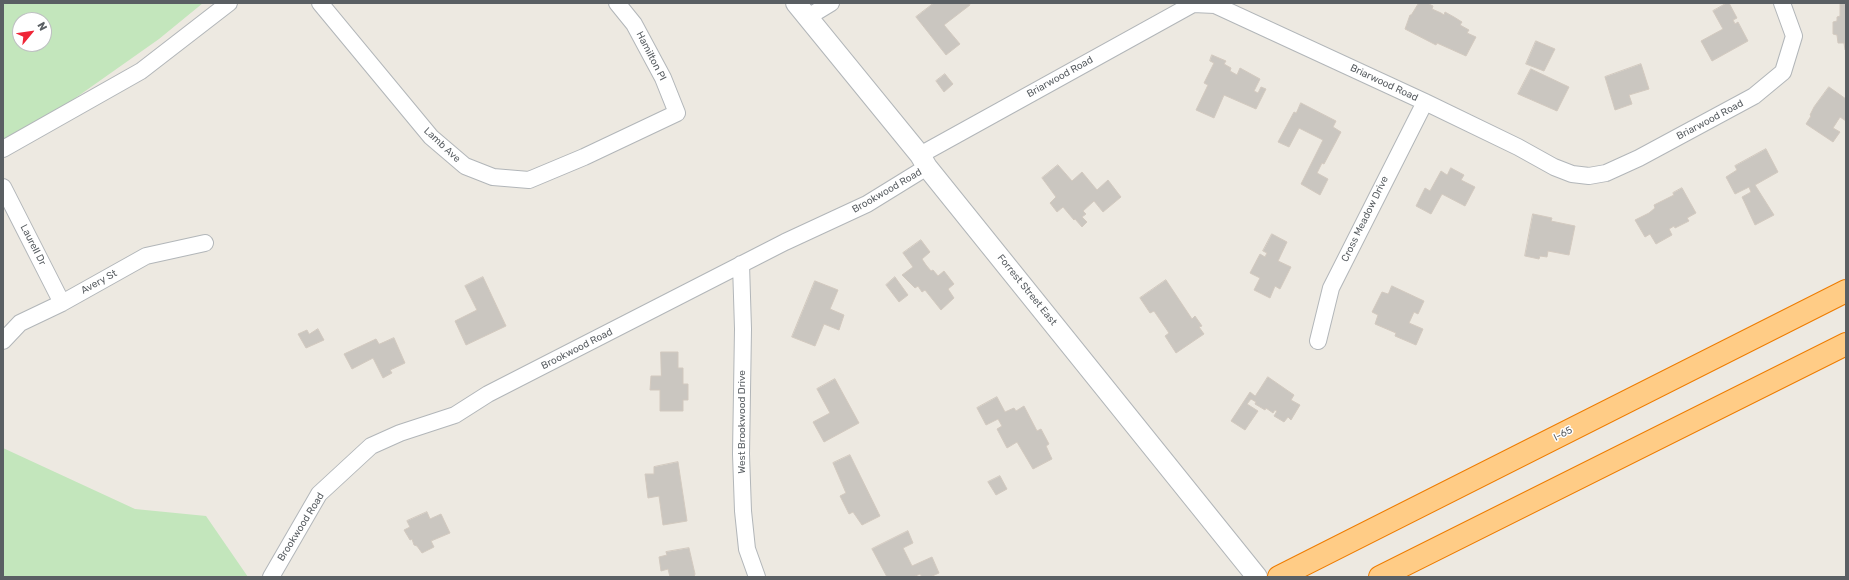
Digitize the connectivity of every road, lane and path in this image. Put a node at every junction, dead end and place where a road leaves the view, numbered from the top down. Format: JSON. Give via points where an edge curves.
{"nodes":[{"id":1,"x":229,"y":3,"type":"edge"},
{"id":2,"x":320,"y":3,"type":"edge"},
{"id":3,"x":617,"y":3,"type":"edge"},
{"id":4,"x":831,"y":3,"type":"edge"},
{"id":5,"x":1782,"y":3,"type":"edge"},
{"id":6,"x":802,"y":10,"type":"edge"},
{"id":7,"x":1425,"y":102,"type":"junction"},
{"id":8,"x":677,"y":113,"type":"joint"},
{"id":9,"x":3,"y":149,"type":"edge"},
{"id":10,"x":924,"y":161,"type":"junction"},
{"id":11,"x":3,"y":187,"type":"edge"},
{"id":12,"x":206,"y":243,"type":"dead end"},
{"id":13,"x":741,"y":264,"type":"junction"},
{"id":14,"x":1846,"y":291,"type":"edge"},
{"id":15,"x":62,"y":303,"type":"junction"},
{"id":16,"x":3,"y":341,"type":"edge"},
{"id":17,"x":1318,"y":341,"type":"dead end"},
{"id":18,"x":1846,"y":344,"type":"edge"},
{"id":19,"x":271,"y":577,"type":"edge"},
{"id":20,"x":757,"y":577,"type":"edge"},
{"id":21,"x":1257,"y":577,"type":"edge"},
{"id":22,"x":1279,"y":577,"type":"edge"},
{"id":23,"x":1380,"y":577,"type":"edge"}],
"edges":[{"from":1,"to":9,"type":"street","via":[[141,71]]},
{"from":2,"to":8,"type":"street","name":"Lamb Ave","via":[[431,137],[465,166],[493,177],[529,180]]},
{"from":3,"to":8,"type":"street","name":"Hamilton Pl","via":[[634,24],[663,78]]},
{"from":4,"to":6,"type":"street"},
{"from":5,"to":7,"type":"street","name":"Briarwood Road","via":[[1794,36],[1783,72],[1778,77],[1754,96],[1606,173],[1589,176],[1572,174],[1554,167]]},
{"from":6,"to":10,"type":"street","name":"Forrest Street East"},
{"from":7,"to":10,"type":"street","name":"Briarwood Road","via":[[1215,5],[1193,4]]},
{"from":7,"to":17,"type":"street","name":"Cross Meadow Drive","via":[[1331,288]]},
{"from":10,"to":13,"type":"street","name":"Brookwood Road","via":[[868,204]]},
{"from":10,"to":21,"type":"street","name":"Forrest Street East"},
{"from":11,"to":15,"type":"street","name":"Laurell Dr"},
{"from":12,"to":15,"type":"street","name":"Avery St","via":[[146,256]]},
{"from":13,"to":19,"type":"street","name":"Brookwood Road","via":[[488,394],[455,415],[400,433],[371,446],[319,494]]},
{"from":13,"to":20,"type":"street","name":"West Brookwood Drive","via":[[743,511],[747,549]]},
{"from":14,"to":22,"type":"highway","name":"I-65"},
{"from":15,"to":16,"type":"street","name":"Avery St","via":[[20,323]]},
{"from":18,"to":23,"type":"highway"}]}
